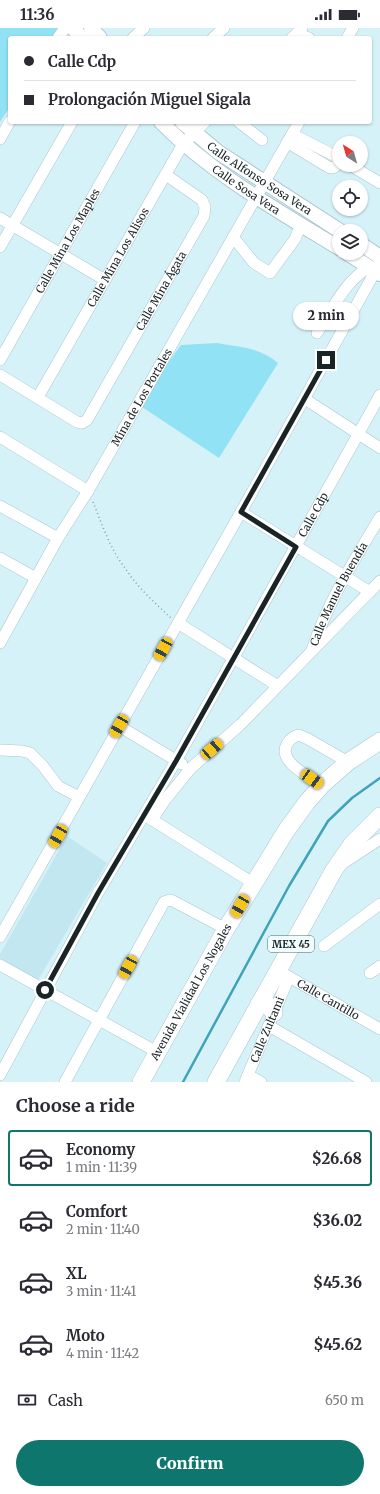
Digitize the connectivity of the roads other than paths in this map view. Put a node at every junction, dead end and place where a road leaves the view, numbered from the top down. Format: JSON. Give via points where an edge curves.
{"nodes":[{"id":1,"x":73,"y":28,"type":"edge"},
{"id":2,"x":91,"y":28,"type":"edge"},
{"id":3,"x":144,"y":28,"type":"edge"},
{"id":4,"x":224,"y":28,"type":"edge"},
{"id":5,"x":80,"y":36,"type":"edge"},
{"id":6,"x":98,"y":36,"type":"edge"},
{"id":7,"x":135,"y":36,"type":"edge"},
{"id":8,"x":215,"y":36,"type":"edge"},
{"id":9,"x":8,"y":124,"type":"edge"},
{"id":10,"x":71,"y":124,"type":"edge"},
{"id":11,"x":134,"y":124,"type":"edge"},
{"id":12,"x":163,"y":124,"type":"edge"},
{"id":13,"x":184,"y":124,"type":"edge"},
{"id":14,"x":202,"y":124,"type":"edge"},
{"id":15,"x":242,"y":124,"type":"edge"},
{"id":16,"x":298,"y":124,"type":"edge"},
{"id":17,"x":194,"y":132,"type":"junction"},
{"id":18,"x":1,"y":136,"type":"edge"},
{"id":19,"x":290,"y":138,"type":"junction"},
{"id":20,"x":262,"y":140,"type":"dead end"},
{"id":21,"x":183,"y":144,"type":"junction"},
{"id":22,"x":332,"y":157,"type":"edge"},
{"id":23,"x":361,"y":172,"type":"edge"},
{"id":24,"x":166,"y":174,"type":"junction"},
{"id":25,"x":265,"y":182,"type":"junction"},
{"id":26,"x":380,"y":184,"type":"edge"},
{"id":27,"x":256,"y":196,"type":"junction"},
{"id":28,"x":0,"y":218,"type":"edge"},
{"id":29,"x":302,"y":225,"type":"junction"},
{"id":30,"x":12,"y":226,"type":"junction"},
{"id":31,"x":332,"y":226,"type":"edge"},
{"id":32,"x":233,"y":237,"type":"junction"},
{"id":33,"x":332,"y":244,"type":"edge"},
{"id":34,"x":0,"y":247,"type":"edge"},
{"id":35,"x":368,"y":249,"type":"edge"},
{"id":36,"x":60,"y":252,"type":"junction"},
{"id":37,"x":380,"y":257,"type":"edge"},
{"id":38,"x":360,"y":260,"type":"edge"},
{"id":39,"x":376,"y":269,"type":"edge"},
{"id":40,"x":105,"y":280,"type":"junction"},
{"id":41,"x":317,"y":333,"type":"dead end"},
{"id":42,"x":0,"y":360,"type":"edge"},
{"id":43,"x":0,"y":375,"type":"edge"},
{"id":44,"x":380,"y":395,"type":"edge"},
{"id":45,"x":38,"y":398,"type":"junction"},
{"id":46,"x":304,"y":399,"type":"junction"},
{"id":47,"x":359,"y":433,"type":"junction"},
{"id":48,"x":0,"y":437,"type":"edge"},
{"id":49,"x":380,"y":448,"type":"edge"},
{"id":50,"x":88,"y":491,"type":"junction"},
{"id":51,"x":0,"y":506,"type":"edge"},
{"id":52,"x":241,"y":512,"type":"junction"},
{"id":53,"x":380,"y":517,"type":"edge"},
{"id":54,"x":58,"y":538,"type":"junction"},
{"id":55,"x":296,"y":547,"type":"junction"},
{"id":56,"x":0,"y":558,"type":"edge"},
{"id":57,"x":345,"y":576,"type":"junction"},
{"id":58,"x":36,"y":578,"type":"junction"},
{"id":59,"x":380,"y":581,"type":"edge"},
{"id":60,"x":370,"y":592,"type":"junction"},
{"id":61,"x":178,"y":623,"type":"junction"},
{"id":62,"x":0,"y":643,"type":"edge"},
{"id":63,"x":311,"y":652,"type":"junction"},
{"id":64,"x":234,"y":658,"type":"junction"},
{"id":65,"x":278,"y":686,"type":"junction"},
{"id":66,"x":119,"y":726,"type":"junction"},
{"id":67,"x":380,"y":741,"type":"edge"},
{"id":68,"x":0,"y":750,"type":"edge"},
{"id":69,"x":176,"y":761,"type":"junction"},
{"id":70,"x":348,"y":762,"type":"junction"},
{"id":71,"x":191,"y":768,"type":"junction"},
{"id":72,"x":322,"y":785,"type":"junction"},
{"id":73,"x":79,"y":797,"type":"junction"},
{"id":74,"x":380,"y":816,"type":"edge"},
{"id":75,"x":148,"y":818,"type":"junction"},
{"id":76,"x":380,"y":839,"type":"edge"},
{"id":77,"x":334,"y":870,"type":"junction"},
{"id":78,"x":253,"y":884,"type":"junction"},
{"id":79,"x":380,"y":904,"type":"edge"},
{"id":80,"x":226,"y":929,"type":"junction"},
{"id":81,"x":0,"y":937,"type":"edge"},
{"id":82,"x":324,"y":946,"type":"dead end"},
{"id":83,"x":0,"y":965,"type":"edge"},
{"id":84,"x":380,"y":966,"type":"edge"},
{"id":85,"x":370,"y":973,"type":"dead end"},
{"id":86,"x":283,"y":974,"type":"junction"},
{"id":87,"x":45,"y":990,"type":"junction"},
{"id":88,"x":259,"y":1004,"type":"junction"},
{"id":89,"x":99,"y":1019,"type":"junction"},
{"id":90,"x":272,"y":1020,"type":"junction"},
{"id":91,"x":380,"y":1029,"type":"edge"},
{"id":92,"x":157,"y":1052,"type":"junction"},
{"id":93,"x":0,"y":1075,"type":"edge"},
{"id":94,"x":247,"y":1078,"type":"edge"},
{"id":95,"x":65,"y":1082,"type":"edge"},
{"id":96,"x":141,"y":1082,"type":"edge"},
{"id":97,"x":216,"y":1082,"type":"edge"},
{"id":98,"x":261,"y":1082,"type":"edge"},
{"id":99,"x":366,"y":1082,"type":"edge"}],
"edges":[{"from":1,"to":5,"type":"main road"},
{"from":2,"to":6,"type":"main road"},
{"from":3,"to":7,"type":"street"},
{"from":4,"to":8,"type":"street"},
{"from":9,"to":18,"type":"street"},
{"from":10,"to":30,"type":"street"},
{"from":11,"to":36,"type":"street","name":"Calle Mina Los Maples"},
{"from":12,"to":21,"type":"main road","name":"Calle Sosa Vera"},
{"from":13,"to":17,"type":"main road","name":"Calle Alfonso Sosa Vera"},
{"from":14,"to":17,"type":"street","name":"Calle Mina Los Alisos"},
{"from":15,"to":20,"type":"street"},
{"from":16,"to":19,"type":"street","name":"Mina de Los Portales"},
{"from":17,"to":21,"type":"street","name":"Calle Mina Los Alisos"},
{"from":17,"to":25,"type":"main road","name":"Calle Alfonso Sosa Vera","via":[[218,152]]},
{"from":19,"to":22,"type":"street"},
{"from":19,"to":25,"type":"street","name":"Mina de Los Portales"},
{"from":21,"to":24,"type":"street","name":"Calle Mina Los Alisos"},
{"from":21,"to":27,"type":"main road","name":"Calle Sosa Vera","via":[[234,183]]},
{"from":23,"to":26,"type":"street"},
{"from":24,"to":40,"type":"street","name":"Calle Mina Los Alisos"},
{"from":24,"to":45,"type":"street","name":"Calle Mina Ágata","via":[[202,200],[205,207],[204,216],[87,420],[77,422]]},
{"from":25,"to":27,"type":"street","name":"Mina de Los Portales"},
{"from":25,"to":31,"type":"main road","name":"Calle Alfonso Sosa Vera"},
{"from":27,"to":29,"type":"main road","name":"Calle Sosa Vera"},
{"from":27,"to":32,"type":"street","name":"Mina de Los Portales"},
{"from":28,"to":30,"type":"street"},
{"from":29,"to":32,"type":"street","via":[[270,273],[254,263]]},
{"from":29,"to":33,"type":"main road","name":"Calle Sosa Vera"},
{"from":30,"to":34,"type":"street"},
{"from":30,"to":36,"type":"street"},
{"from":32,"to":50,"type":"street","name":"Mina de Los Portales"},
{"from":35,"to":37,"type":"main road"},
{"from":36,"to":40,"type":"street"},
{"from":36,"to":42,"type":"street","name":"Calle Mina Los Maples"},
{"from":38,"to":39,"type":"main road"},
{"from":39,"to":41,"type":"street","via":[[358,273],[348,284]]},
{"from":39,"to":46,"type":"street"},
{"from":40,"to":45,"type":"street","name":"Calle Mina Los Alisos"},
{"from":43,"to":45,"type":"street"},
{"from":44,"to":47,"type":"street","name":"Calle Cdp"},
{"from":46,"to":47,"type":"street"},
{"from":46,"to":52,"type":"street"},
{"from":47,"to":49,"type":"street"},
{"from":47,"to":55,"type":"street","name":"Calle Cdp"},
{"from":48,"to":50,"type":"street"},
{"from":50,"to":54,"type":"street","name":"Mina de Los Portales"},
{"from":51,"to":54,"type":"street"},
{"from":52,"to":55,"type":"street"},
{"from":52,"to":61,"type":"street"},
{"from":53,"to":57,"type":"street","name":"Calle Manuel Buendía"},
{"from":54,"to":58,"type":"street","name":"Mina de Los Portales"},
{"from":55,"to":57,"type":"street"},
{"from":55,"to":64,"type":"street","name":"Calle Cdp"},
{"from":56,"to":58,"type":"street"},
{"from":57,"to":60,"type":"street"},
{"from":57,"to":63,"type":"street","name":"Calle Manuel Buendía"},
{"from":58,"to":62,"type":"street","name":"Mina de Los Portales"},
{"from":59,"to":60,"type":"street"},
{"from":60,"to":63,"type":"street"},
{"from":61,"to":64,"type":"street"},
{"from":61,"to":66,"type":"street"},
{"from":63,"to":65,"type":"street"},
{"from":64,"to":65,"type":"street"},
{"from":64,"to":69,"type":"street","name":"Calle Cdp"},
{"from":65,"to":71,"type":"street","via":[[240,725]]},
{"from":66,"to":69,"type":"street"},
{"from":66,"to":73,"type":"street"},
{"from":67,"to":70,"type":"highway","name":"Avenida Vialidad Los Nogales"},
{"from":68,"to":73,"type":"street","via":[[30,753],[58,786]]},
{"from":69,"to":71,"type":"street"},
{"from":69,"to":75,"type":"street","name":"Calle Cdp"},
{"from":70,"to":72,"type":"highway","name":"Avenida Vialidad Los Nogales"},
{"from":70,"to":72,"type":"street","via":[[299,735],[292,738],[285,748],[287,760]]},
{"from":71,"to":75,"type":"street"},
{"from":72,"to":78,"type":"highway","name":"Avenida Vialidad Los Nogales","via":[[286,831]]},
{"from":73,"to":81,"type":"street"},
{"from":74,"to":77,"type":"highway","number":"MEX 45","via":[[352,844]]},
{"from":75,"to":78,"type":"street"},
{"from":75,"to":87,"type":"street","name":"Calle Cdp","via":[[98,893]]},
{"from":76,"to":77,"type":"street"},
{"from":77,"to":86,"type":"highway","number":"MEX 45"},
{"from":78,"to":80,"type":"highway","name":"Avenida Vialidad Los Nogales"},
{"from":79,"to":82,"type":"street"},
{"from":80,"to":89,"type":"street","via":[[173,901],[164,902]]},
{"from":80,"to":92,"type":"highway","name":"Avenida Vialidad Los Nogales"},
{"from":83,"to":87,"type":"street"},
{"from":84,"to":85,"type":"street"},
{"from":86,"to":88,"type":"highway","number":"MEX 45"},
{"from":86,"to":90,"type":"street","name":"Calle Zultami"},
{"from":86,"to":91,"type":"street","name":"Calle Cantillo"},
{"from":87,"to":89,"type":"street"},
{"from":87,"to":93,"type":"street","name":"Calle Cdp"},
{"from":88,"to":90,"type":"highway","via":[[268,1005]]},
{"from":88,"to":97,"type":"highway","number":"MEX 45"},
{"from":89,"to":92,"type":"street"},
{"from":89,"to":95,"type":"street"},
{"from":90,"to":94,"type":"street","name":"Calle Zultami"},
{"from":90,"to":99,"type":"street"},
{"from":92,"to":96,"type":"highway","name":"Avenida Vialidad Los Nogales"},
{"from":94,"to":98,"type":"street"}]}
